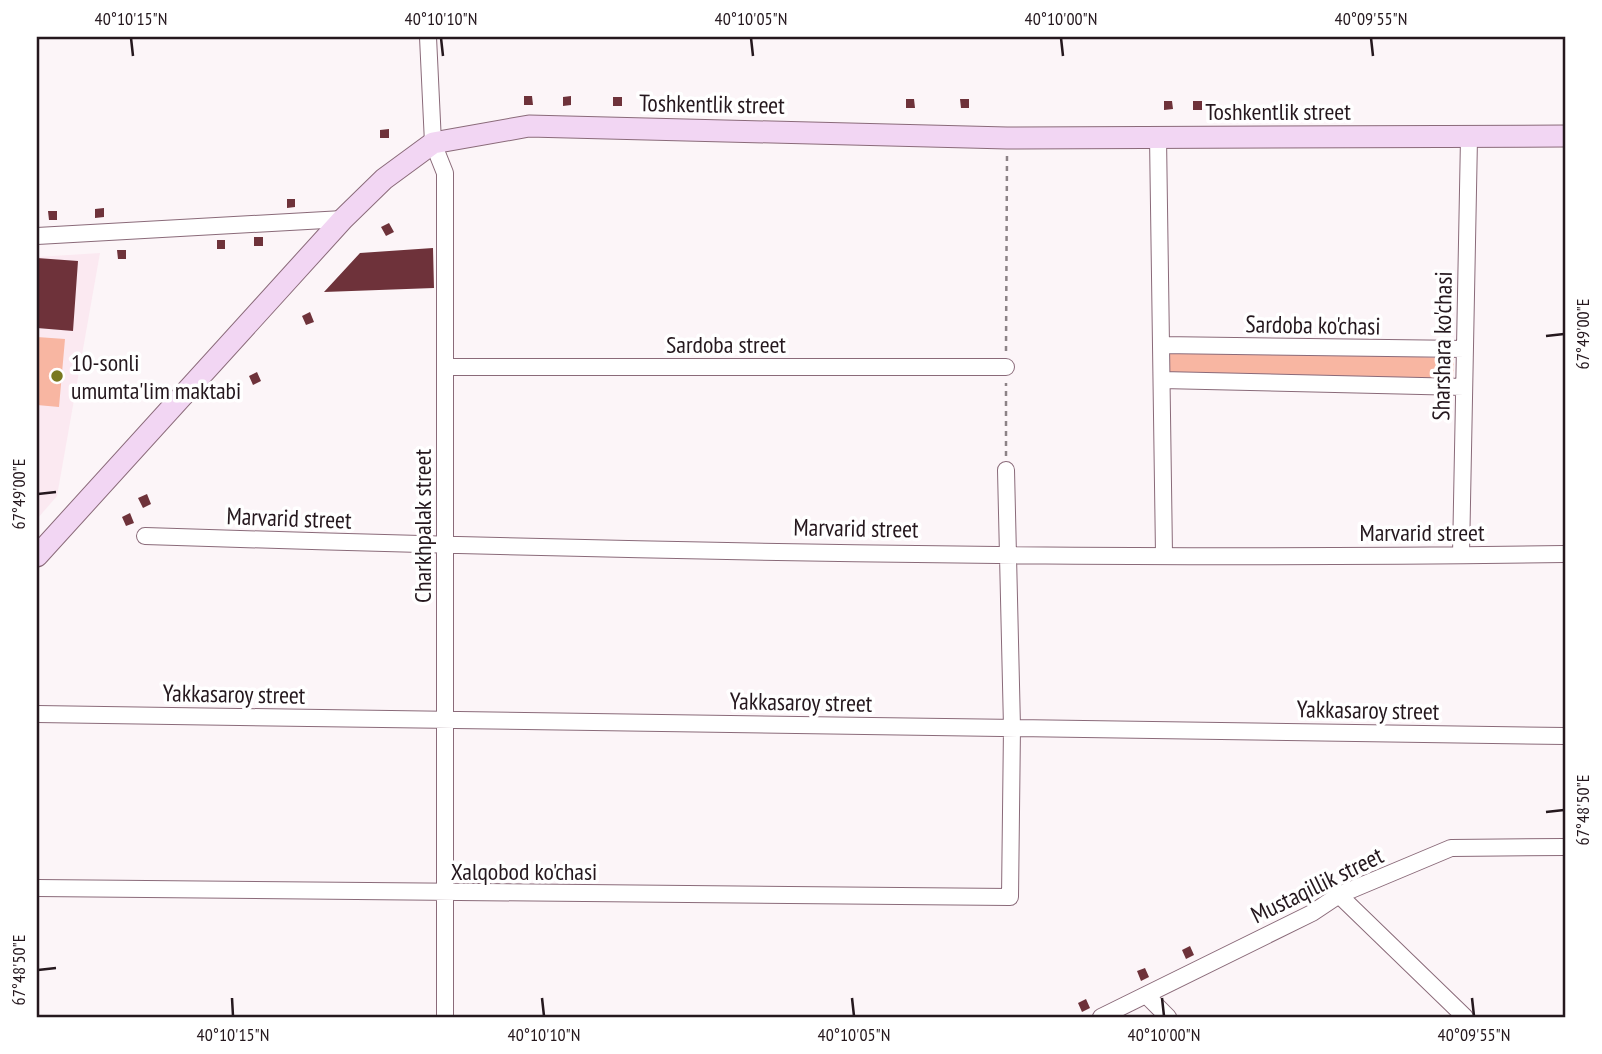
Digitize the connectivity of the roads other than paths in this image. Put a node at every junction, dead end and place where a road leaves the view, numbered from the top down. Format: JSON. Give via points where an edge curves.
{"nodes":[{"id":1,"x":428,"y":37,"type":"edge"},
{"id":2,"x":1565,"y":136,"type":"edge"},
{"id":3,"x":1158,"y":137,"type":"junction"},
{"id":4,"x":1469,"y":138,"type":"junction"},
{"id":5,"x":433,"y":143,"type":"junction"},
{"id":6,"x":343,"y":219,"type":"junction"},
{"id":7,"x":37,"y":236,"type":"edge"},
{"id":8,"x":1161,"y":345,"type":"junction"},
{"id":9,"x":1465,"y":349,"type":"junction"},
{"id":10,"x":445,"y":367,"type":"junction"},
{"id":11,"x":1006,"y":367,"type":"road end"},
{"id":12,"x":1162,"y":380,"type":"junction"},
{"id":13,"x":1464,"y":387,"type":"junction"},
{"id":14,"x":1006,"y":470,"type":"road end"},
{"id":15,"x":145,"y":536,"type":"dead end"},
{"id":16,"x":446,"y":545,"type":"junction"},
{"id":17,"x":1007,"y":553,"type":"junction"},
{"id":18,"x":1164,"y":554,"type":"junction"},
{"id":19,"x":1565,"y":554,"type":"edge"},
{"id":20,"x":1461,"y":555,"type":"junction"},
{"id":21,"x":37,"y":556,"type":"edge"},
{"id":22,"x":37,"y":714,"type":"edge"},
{"id":23,"x":444,"y":720,"type":"junction"},
{"id":24,"x":1012,"y":727,"type":"junction"},
{"id":25,"x":1565,"y":736,"type":"edge"},
{"id":26,"x":1565,"y":847,"type":"edge"},
{"id":27,"x":37,"y":888,"type":"edge"},
{"id":28,"x":444,"y":893,"type":"junction"},
{"id":29,"x":1339,"y":895,"type":"junction"},
{"id":30,"x":1147,"y":996,"type":"junction"},
{"id":31,"x":445,"y":1017,"type":"edge"},
{"id":32,"x":1101,"y":1017,"type":"edge"},
{"id":33,"x":1168,"y":1017,"type":"edge"},
{"id":34,"x":1465,"y":1017,"type":"edge"}],
"edges":[{"from":1,"to":5,"type":"street","name":"Charkhpalak street"},
{"from":2,"to":4,"type":"main road","name":"Toshkentlik street"},
{"from":3,"to":4,"type":"main road","name":"Toshkentlik street"},
{"from":3,"to":5,"type":"main road","name":"Toshkentlik street","via":[[1007,138],[529,126]]},
{"from":3,"to":8,"type":"street"},
{"from":4,"to":9,"type":"street","name":"Sharshara ko'chasi"},
{"from":5,"to":6,"type":"main road","name":"Toshkentlik street","via":[[384,179]]},
{"from":5,"to":10,"type":"street","name":"Charkhpalak street","via":[[445,173]]},
{"from":6,"to":7,"type":"street"},
{"from":6,"to":21,"type":"main road","name":"Toshkentlik street"},
{"from":8,"to":9,"type":"street","name":"Sardoba ko'chasi"},
{"from":8,"to":12,"type":"street"},
{"from":9,"to":13,"type":"street","name":"Sharshara ko'chasi"},
{"from":10,"to":11,"type":"street","name":"Sardoba street"},
{"from":10,"to":16,"type":"street","name":"Charkhpalak street"},
{"from":12,"to":13,"type":"street"},
{"from":12,"to":18,"type":"street"},
{"from":13,"to":20,"type":"street","name":"Sharshara ko'chasi"},
{"from":14,"to":17,"type":"street"},
{"from":15,"to":16,"type":"street","name":"Marvarid street"},
{"from":16,"to":17,"type":"street","name":"Marvarid street"},
{"from":16,"to":23,"type":"street","name":"Charkhpalak street"},
{"from":17,"to":18,"type":"street","name":"Marvarid street"},
{"from":17,"to":24,"type":"street"},
{"from":18,"to":20,"type":"street","name":"Marvarid street"},
{"from":19,"to":20,"type":"street","name":"Marvarid street"},
{"from":22,"to":23,"type":"street","name":"Yakkasaroy street"},
{"from":23,"to":24,"type":"street","name":"Yakkasaroy street"},
{"from":23,"to":28,"type":"street","name":"Charkhpalak street"},
{"from":24,"to":25,"type":"street","name":"Yakkasaroy street"},
{"from":24,"to":28,"type":"street","name":"Xalqobod ko'chasi","via":[[1010,897]]},
{"from":26,"to":29,"type":"street","name":"Mustaqillik street","via":[[1451,848]]},
{"from":27,"to":28,"type":"street","name":"Xalqobod ko'chasi"},
{"from":28,"to":31,"type":"street","name":"Charkhpalak street"},
{"from":29,"to":30,"type":"street","name":"Mustaqillik street"},
{"from":29,"to":34,"type":"street"},
{"from":30,"to":32,"type":"street","name":"Mustaqillik street"},
{"from":30,"to":33,"type":"street"}]}
